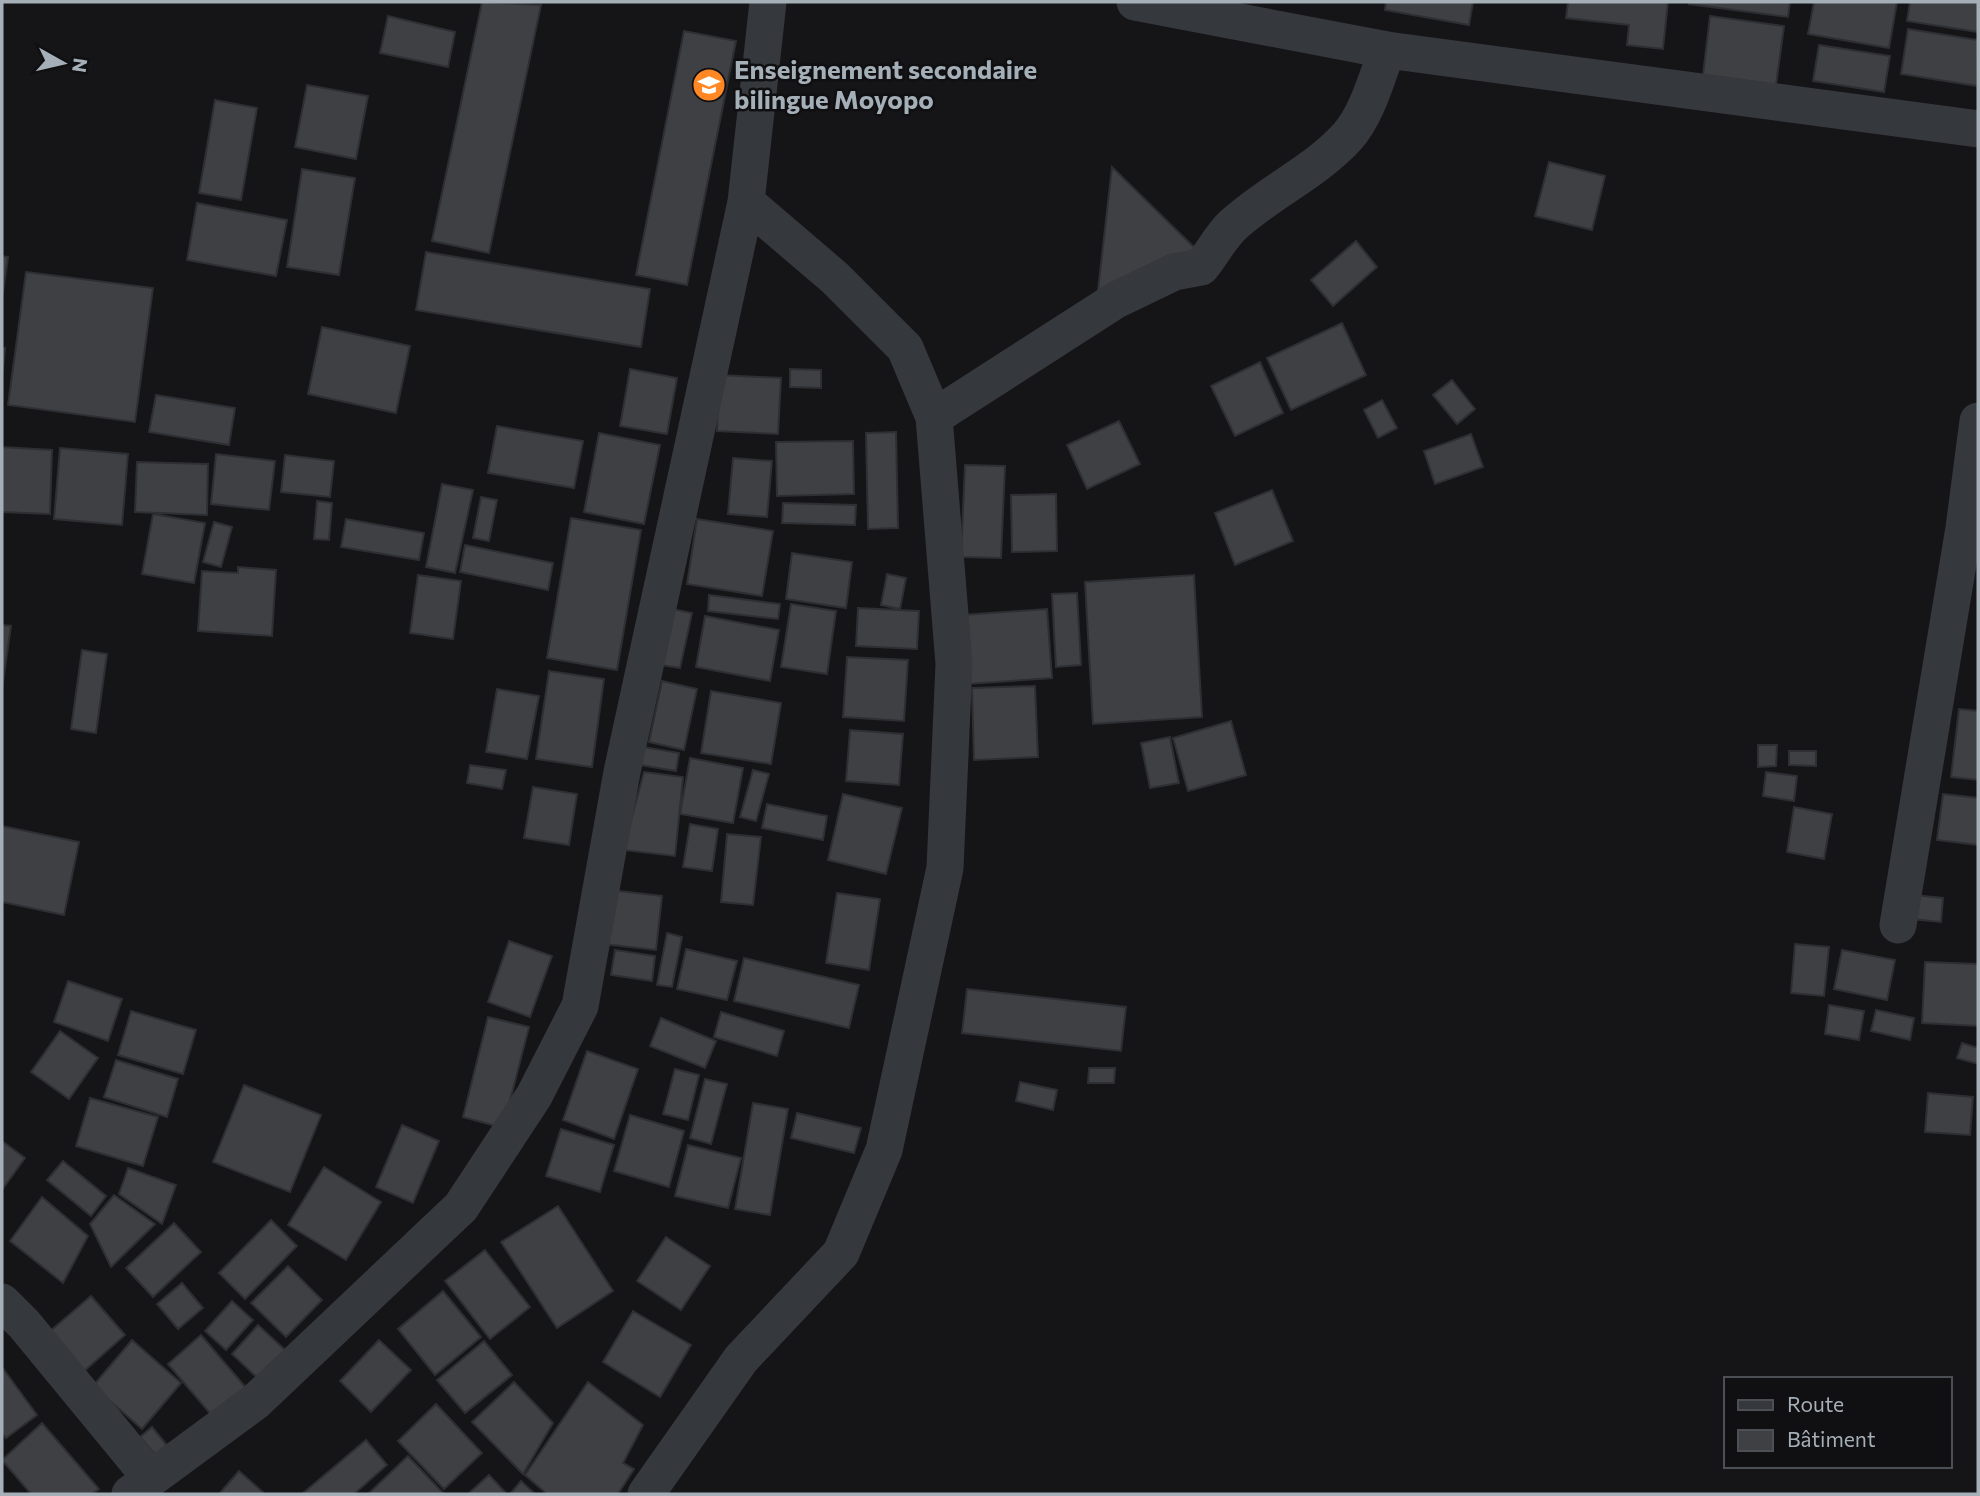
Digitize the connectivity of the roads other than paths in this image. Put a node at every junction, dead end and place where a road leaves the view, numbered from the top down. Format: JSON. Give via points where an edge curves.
{"nodes":[{"id":1,"x":768,"y":2,"type":"edge"},
{"id":2,"x":1135,"y":2,"type":"edge"},
{"id":3,"x":1387,"y":50,"type":"junction"},
{"id":4,"x":1978,"y":129,"type":"edge"},
{"id":5,"x":746,"y":202,"type":"junction"},
{"id":6,"x":933,"y":417,"type":"junction"},
{"id":7,"x":1978,"y":421,"type":"edge"},
{"id":8,"x":1898,"y":925,"type":"dead end"},
{"id":9,"x":2,"y":1301,"type":"edge"},
{"id":10,"x":140,"y":1486,"type":"edge"},
{"id":11,"x":646,"y":1494,"type":"edge"}],
"edges":[{"from":1,"to":5,"type":"street"},
{"from":2,"to":3,"type":"street"},
{"from":3,"to":4,"type":"street"},
{"from":3,"to":6,"type":"street","via":[[1349,135],[1309,171],[1230,228],[1201,267],[1174,272],[1116,300]]},
{"from":5,"to":6,"type":"street","via":[[835,278],[905,348]]},
{"from":5,"to":10,"type":"street","via":[[622,772],[580,1006],[534,1096],[461,1207],[255,1402]]},
{"from":6,"to":11,"type":"street","via":[[954,664],[945,868],[884,1150],[841,1253],[741,1359]]},
{"from":7,"to":8,"type":"street"},
{"from":9,"to":10,"type":"street","via":[[24,1324]]}]}
